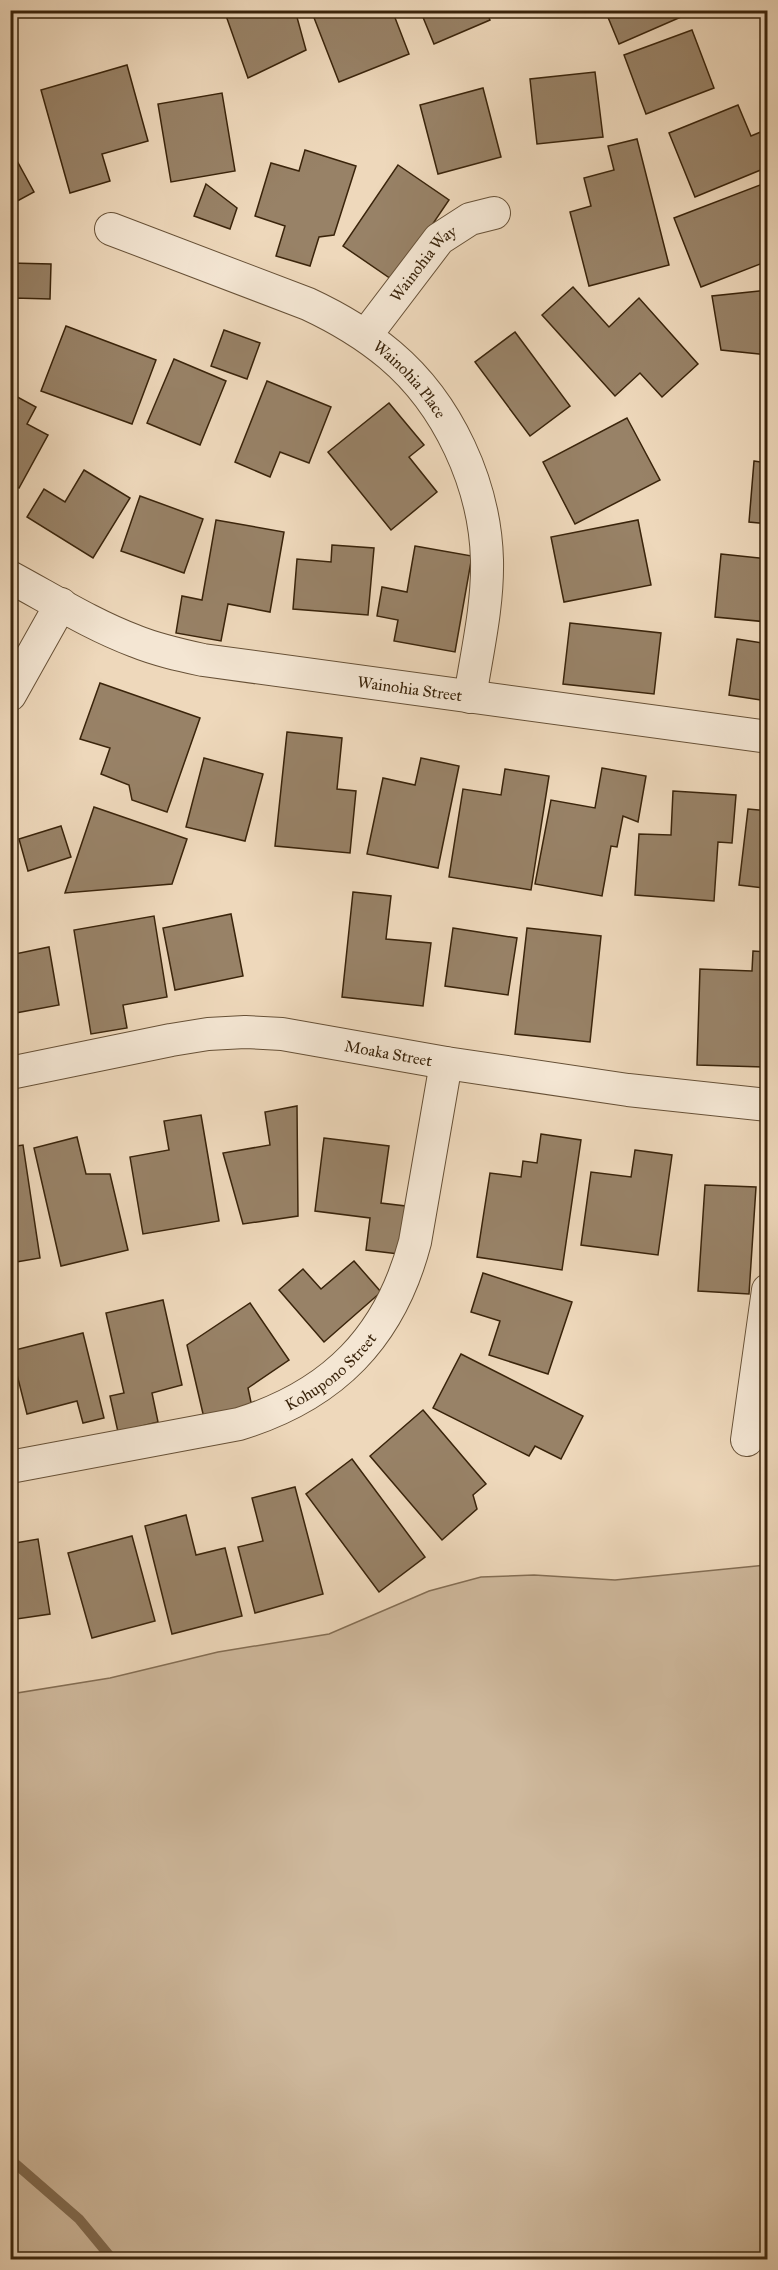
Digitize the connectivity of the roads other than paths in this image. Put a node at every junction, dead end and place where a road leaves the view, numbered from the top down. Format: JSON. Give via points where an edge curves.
{"nodes":[{"id":1,"x":494,"y":213,"type":"dead end"},
{"id":2,"x":111,"y":229,"type":"dead end"},
{"id":3,"x":366,"y":336,"type":"junction"},
{"id":4,"x":10,"y":577,"type":"edge"},
{"id":5,"x":61,"y":604,"type":"junction"},
{"id":6,"x":10,"y":695,"type":"edge"},
{"id":7,"x":470,"y":697,"type":"junction"},
{"id":8,"x":768,"y":737,"type":"edge"},
{"id":9,"x":446,"y":1063,"type":"junction"},
{"id":10,"x":10,"y":1073,"type":"edge"},
{"id":11,"x":768,"y":1105,"type":"edge"},
{"id":12,"x":768,"y":1290,"type":"edge"},
{"id":13,"x":747,"y":1440,"type":"dead end"},
{"id":14,"x":10,"y":1467,"type":"edge"}],
"edges":[{"from":1,"to":3,"type":"street","name":"Wainohia Way","via":[[470,219],[439,239]]},
{"from":2,"to":3,"type":"street","name":"Wainohia Place","via":[[308,304]]},
{"from":3,"to":7,"type":"street","name":"Wainohia Place","via":[[415,379],[435,405],[452,433],[477,494],[487,559],[486,592]]},
{"from":4,"to":5,"type":"street","name":"Wainohia Street"},
{"from":5,"to":6,"type":"street"},
{"from":5,"to":7,"type":"street","name":"Wainohia Street","via":[[112,632],[168,653]]},
{"from":7,"to":8,"type":"street","name":"Wainohia Street"},
{"from":9,"to":10,"type":"street","name":"Moaka Street","via":[[282,1034],[245,1032],[171,1040]]},
{"from":9,"to":11,"type":"street","name":"Moaka Street","via":[[628,1090]]},
{"from":9,"to":14,"type":"street","name":"Kohupono Street","via":[[408,1267],[386,1316],[353,1359],[312,1392],[256,1418]]},
{"from":12,"to":13,"type":"street"}]}
